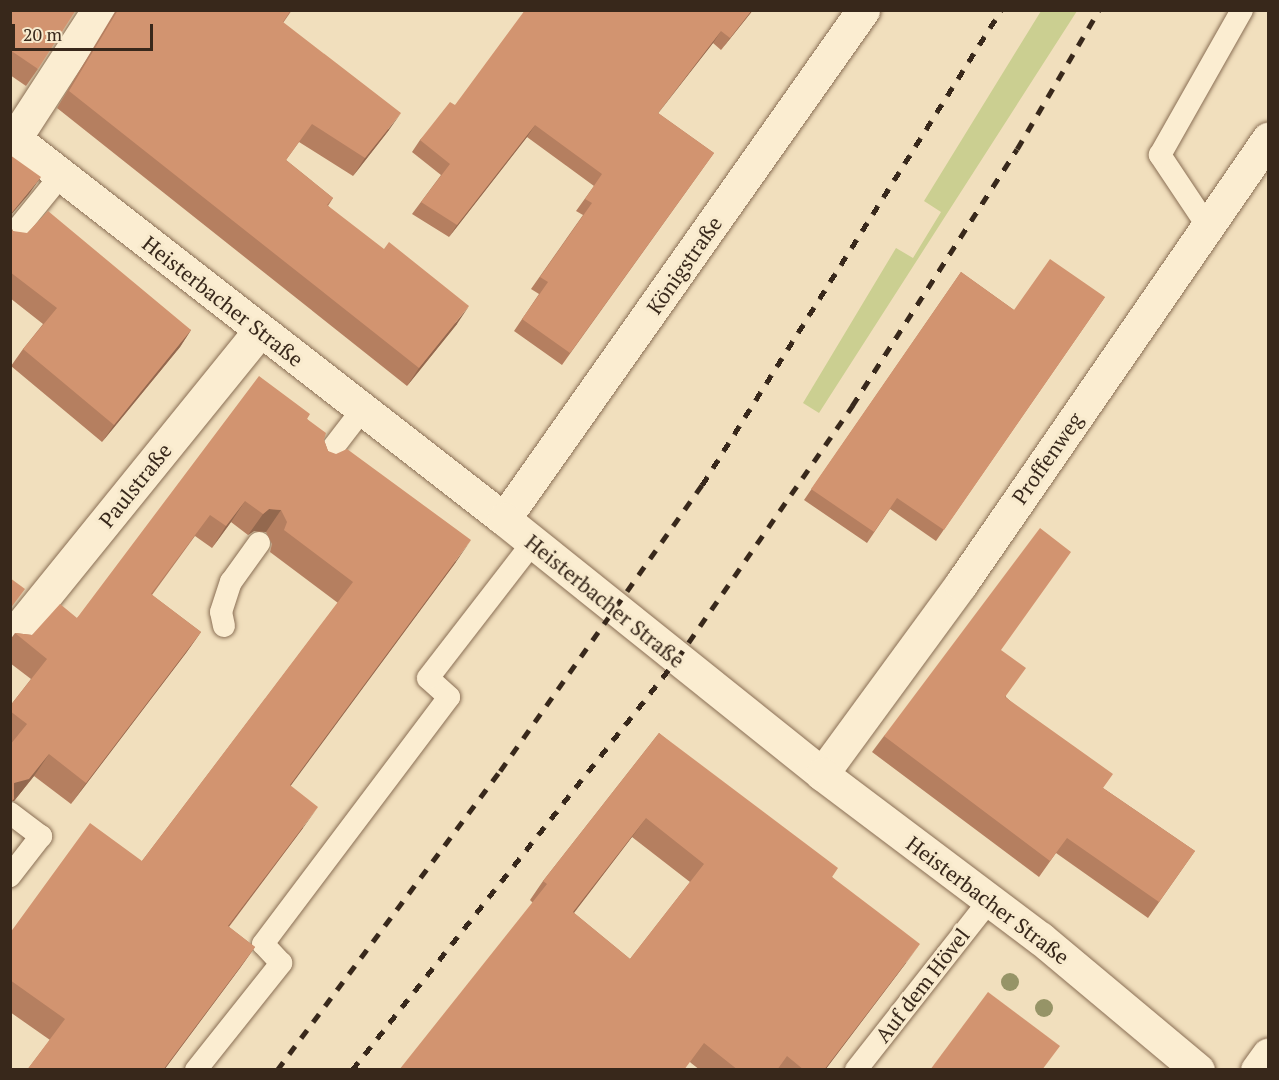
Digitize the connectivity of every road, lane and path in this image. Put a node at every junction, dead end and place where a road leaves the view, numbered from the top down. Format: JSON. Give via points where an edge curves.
{"nodes":[{"id":1,"x":98,"y":10,"type":"edge"},
{"id":2,"x":863,"y":10,"type":"edge"},
{"id":3,"x":1242,"y":10,"type":"edge"},
{"id":4,"x":13,"y":136,"type":"edge"},
{"id":5,"x":1269,"y":139,"type":"edge"},
{"id":6,"x":62,"y":174,"type":"junction"},
{"id":7,"x":1208,"y":227,"type":"junction"},
{"id":8,"x":10,"y":238,"type":"edge"},
{"id":9,"x":259,"y":331,"type":"junction"},
{"id":10,"x":362,"y":410,"type":"junction"},
{"id":11,"x":322,"y":462,"type":"edge"},
{"id":12,"x":504,"y":519,"type":"junction"},
{"id":13,"x":533,"y":542,"type":"junction"},
{"id":14,"x":258,"y":543,"type":"edge"},
{"id":15,"x":224,"y":626,"type":"dead end"},
{"id":16,"x":10,"y":639,"type":"edge"},
{"id":17,"x":822,"y":774,"type":"junction"},
{"id":18,"x":10,"y":813,"type":"edge"},
{"id":19,"x":10,"y":876,"type":"edge"},
{"id":20,"x":989,"y":901,"type":"junction"},
{"id":21,"x":1269,"y":1055,"type":"edge"},
{"id":22,"x":196,"y":1070,"type":"edge"},
{"id":23,"x":856,"y":1070,"type":"edge"},
{"id":24,"x":1198,"y":1070,"type":"edge"},
{"id":25,"x":1257,"y":1070,"type":"edge"}],
"edges":[{"from":1,"to":4,"type":"street"},
{"from":2,"to":12,"type":"street","name":"Königstraße"},
{"from":3,"to":7,"type":"lane","via":[[1160,155]]},
{"from":4,"to":6,"type":"street","name":"Heisterbacher Straße"},
{"from":5,"to":7,"type":"street","name":"Proffenweg"},
{"from":6,"to":8,"type":"lane"},
{"from":6,"to":9,"type":"street","name":"Heisterbacher Straße"},
{"from":7,"to":17,"type":"street","name":"Proffenweg","via":[[961,584]]},
{"from":9,"to":10,"type":"street","name":"Heisterbacher Straße"},
{"from":9,"to":16,"type":"street","name":"Paulstraße"},
{"from":10,"to":11,"type":"lane"},
{"from":10,"to":12,"type":"street","name":"Heisterbacher Straße"},
{"from":12,"to":13,"type":"street","name":"Heisterbacher Straße"},
{"from":13,"to":17,"type":"street","name":"Heisterbacher Straße"},
{"from":13,"to":22,"type":"lane","via":[[428,678],[449,697],[263,944],[281,963]]},
{"from":14,"to":15,"type":"lane","via":[[231,582],[221,612]]},
{"from":17,"to":20,"type":"street","name":"Heisterbacher Straße"},
{"from":18,"to":19,"type":"lane","via":[[41,836]]},
{"from":20,"to":23,"type":"lane","name":"Auf dem Hövel"},
{"from":20,"to":24,"type":"street","name":"Heisterbacher Straße"},
{"from":21,"to":25,"type":"street"}]}
